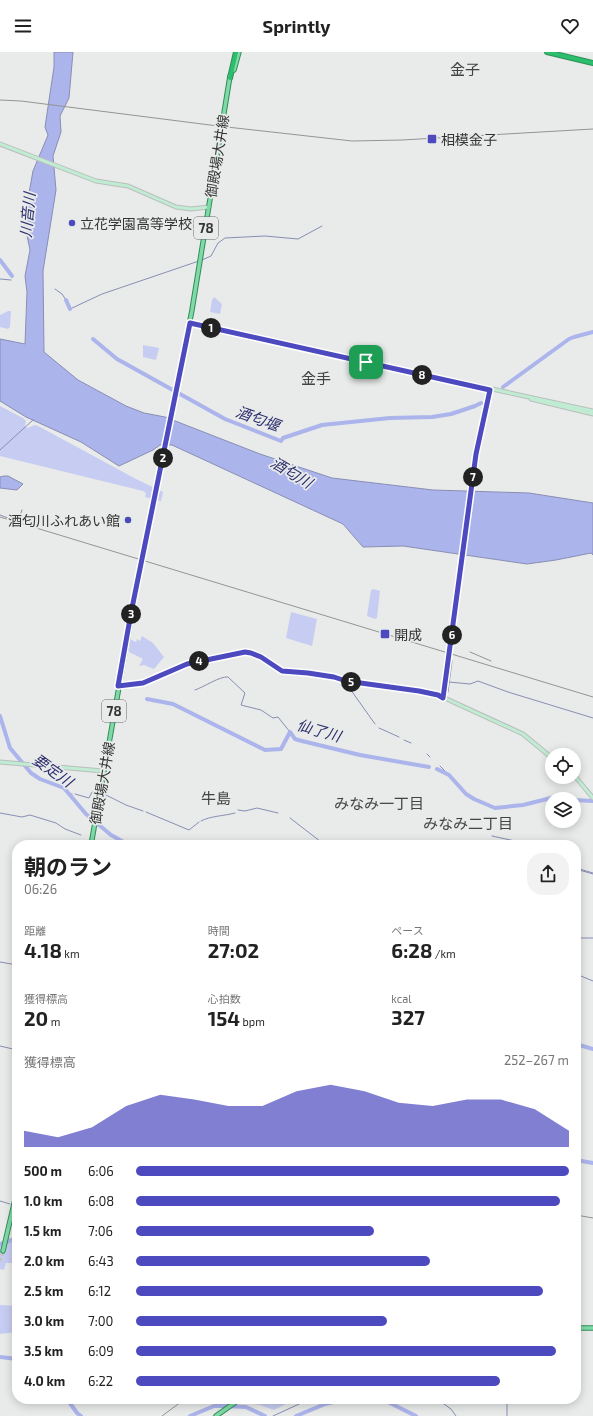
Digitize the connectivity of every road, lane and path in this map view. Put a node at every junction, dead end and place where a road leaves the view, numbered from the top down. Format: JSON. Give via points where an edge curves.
{"nodes":[{"id":1,"x":236,"y":52,"type":"edge"},
{"id":2,"x":547,"y":52,"type":"edge"},
{"id":3,"x":593,"y":63,"type":"edge"},
{"id":4,"x":230,"y":78,"type":"joint"},
{"id":5,"x":0,"y":144,"type":"edge"},
{"id":6,"x":209,"y":207,"type":"junction"},
{"id":7,"x":190,"y":323,"type":"junction"},
{"id":8,"x":490,"y":390,"type":"junction"},
{"id":9,"x":593,"y":412,"type":"edge"},
{"id":10,"x":118,"y":686,"type":"junction"},
{"id":11,"x":443,"y":698,"type":"junction"},
{"id":12,"x":545,"y":752,"type":"edge"},
{"id":13,"x":0,"y":762,"type":"edge"},
{"id":14,"x":103,"y":771,"type":"junction"},
{"id":15,"x":581,"y":783,"type":"edge"},
{"id":16,"x":593,"y":798,"type":"edge"},
{"id":17,"x":92,"y":840,"type":"edge"},
{"id":18,"x":12,"y":1212,"type":"edge"},
{"id":19,"x":3,"y":1251,"type":"dead end"},
{"id":20,"x":581,"y":1328,"type":"edge"},
{"id":21,"x":593,"y":1328,"type":"edge"},
{"id":22,"x":232,"y":1404,"type":"edge"},
{"id":23,"x":216,"y":1416,"type":"edge"}],
"edges":[{"from":1,"to":4,"type":"highway"},
{"from":2,"to":3,"type":"highway"},
{"from":4,"to":6,"type":"main road","name":"御殿場大井線","number":"78"},
{"from":5,"to":6,"type":"main road","via":[[99,182],[128,186],[176,207]]},
{"from":6,"to":7,"type":"main road","name":"御殿場大井線","number":"78"},
{"from":7,"to":8,"type":"main road"},
{"from":7,"to":10,"type":"main road","name":"御殿場大井線","number":"78","bridge":true},
{"from":8,"to":9,"type":"main road"},
{"from":8,"to":11,"type":"main road","bridge":true,"via":[[480,434]]},
{"from":10,"to":11,"type":"main road","via":[[143,683],[187,664],[245,652],[261,657],[282,671],[419,691]]},
{"from":10,"to":14,"type":"main road","name":"御殿場大井線","number":"78"},
{"from":11,"to":12,"type":"main road","via":[[523,734]]},
{"from":13,"to":14,"type":"main road"},
{"from":14,"to":17,"type":"main road","name":"御殿場大井線","number":"78"},
{"from":15,"to":16,"type":"main road"},
{"from":18,"to":19,"type":"main road"},
{"from":20,"to":21,"type":"main road"},
{"from":22,"to":23,"type":"main road"}]}
